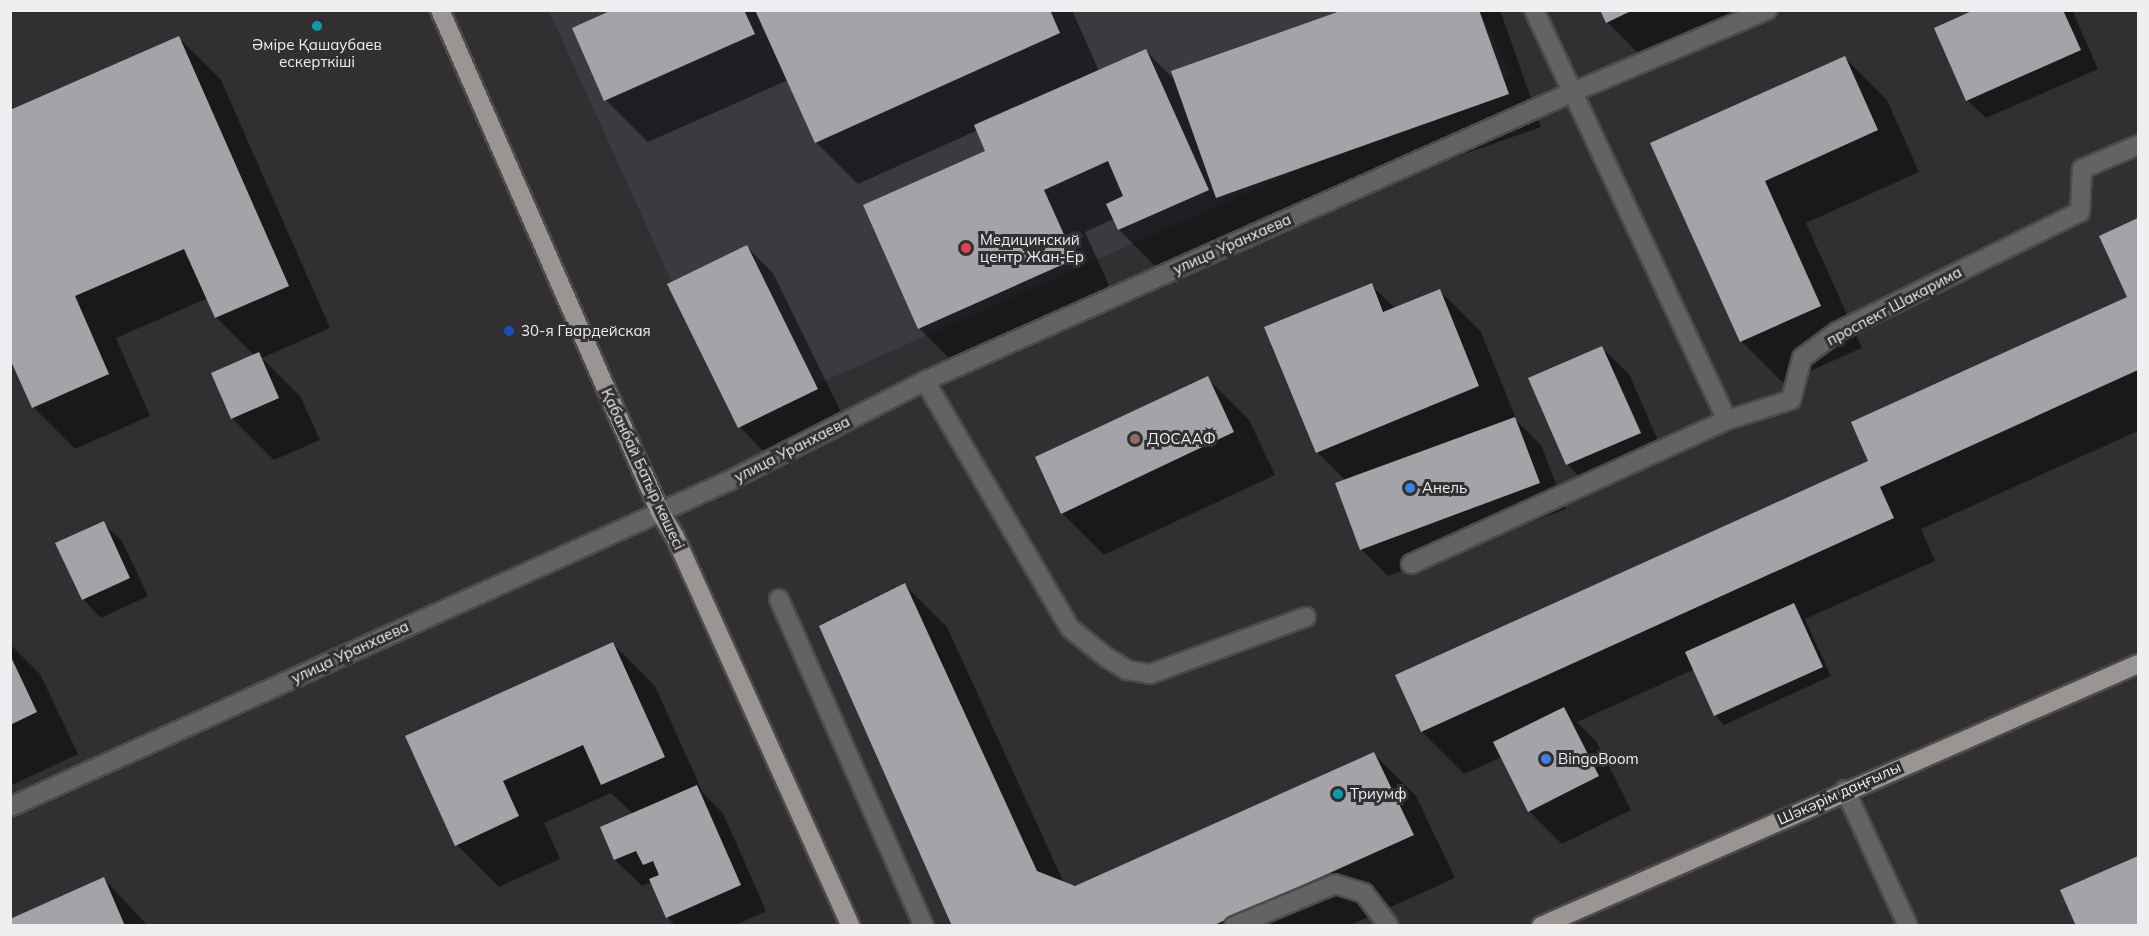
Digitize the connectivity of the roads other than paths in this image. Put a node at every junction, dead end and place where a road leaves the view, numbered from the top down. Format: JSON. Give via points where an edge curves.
{"nodes":[{"id":1,"x":440,"y":10,"type":"edge"},
{"id":2,"x":1534,"y":10,"type":"edge"},
{"id":3,"x":1767,"y":10,"type":"edge"},
{"id":4,"x":1573,"y":92,"type":"junction"},
{"id":5,"x":2139,"y":145,"type":"edge"},
{"id":6,"x":925,"y":381,"type":"junction"},
{"id":7,"x":1726,"y":420,"type":"junction"},
{"id":8,"x":660,"y":512,"type":"junction"},
{"id":9,"x":1411,"y":564,"type":"dead end"},
{"id":10,"x":779,"y":598,"type":"dead end"},
{"id":11,"x":1306,"y":617,"type":"dead end"},
{"id":12,"x":2139,"y":664,"type":"edge"},
{"id":13,"x":1845,"y":789,"type":"junction"},
{"id":14,"x":10,"y":807,"type":"edge"},
{"id":15,"x":851,"y":926,"type":"edge"},
{"id":16,"x":924,"y":926,"type":"edge"},
{"id":17,"x":1234,"y":926,"type":"edge"},
{"id":18,"x":1389,"y":926,"type":"edge"},
{"id":19,"x":1541,"y":926,"type":"edge"},
{"id":20,"x":1908,"y":926,"type":"edge"}],
"edges":[{"from":1,"to":8,"type":"main road","name":"Қабанбай Батыр көшесі"},
{"from":2,"to":4,"type":"street"},
{"from":3,"to":4,"type":"street","name":"улица Уранхаева"},
{"from":4,"to":6,"type":"street","name":"улица Уранхаева"},
{"from":4,"to":7,"type":"street"},
{"from":5,"to":7,"type":"street","name":"проспект Шакарима","via":[[2082,169],[2080,212],[1837,332],[1802,358],[1791,400]]},
{"from":6,"to":8,"type":"street","name":"улица Уранхаева"},
{"from":6,"to":11,"type":"street","via":[[1070,627],[1106,657],[1127,670],[1150,674]]},
{"from":7,"to":9,"type":"street","name":"проспект Шакарима"},
{"from":8,"to":14,"type":"street","name":"улица Уранхаева"},
{"from":8,"to":15,"type":"main road","name":"Қабанбай Батыр көшесі","via":[[675,537]]},
{"from":10,"to":16,"type":"street"},
{"from":12,"to":13,"type":"main road","name":"Шәкәрім даңғылы"},
{"from":13,"to":19,"type":"main road","name":"Шәкәрім даңғылы"},
{"from":13,"to":20,"type":"street"},
{"from":17,"to":18,"type":"street","via":[[1335,884],[1364,893]]}]}
